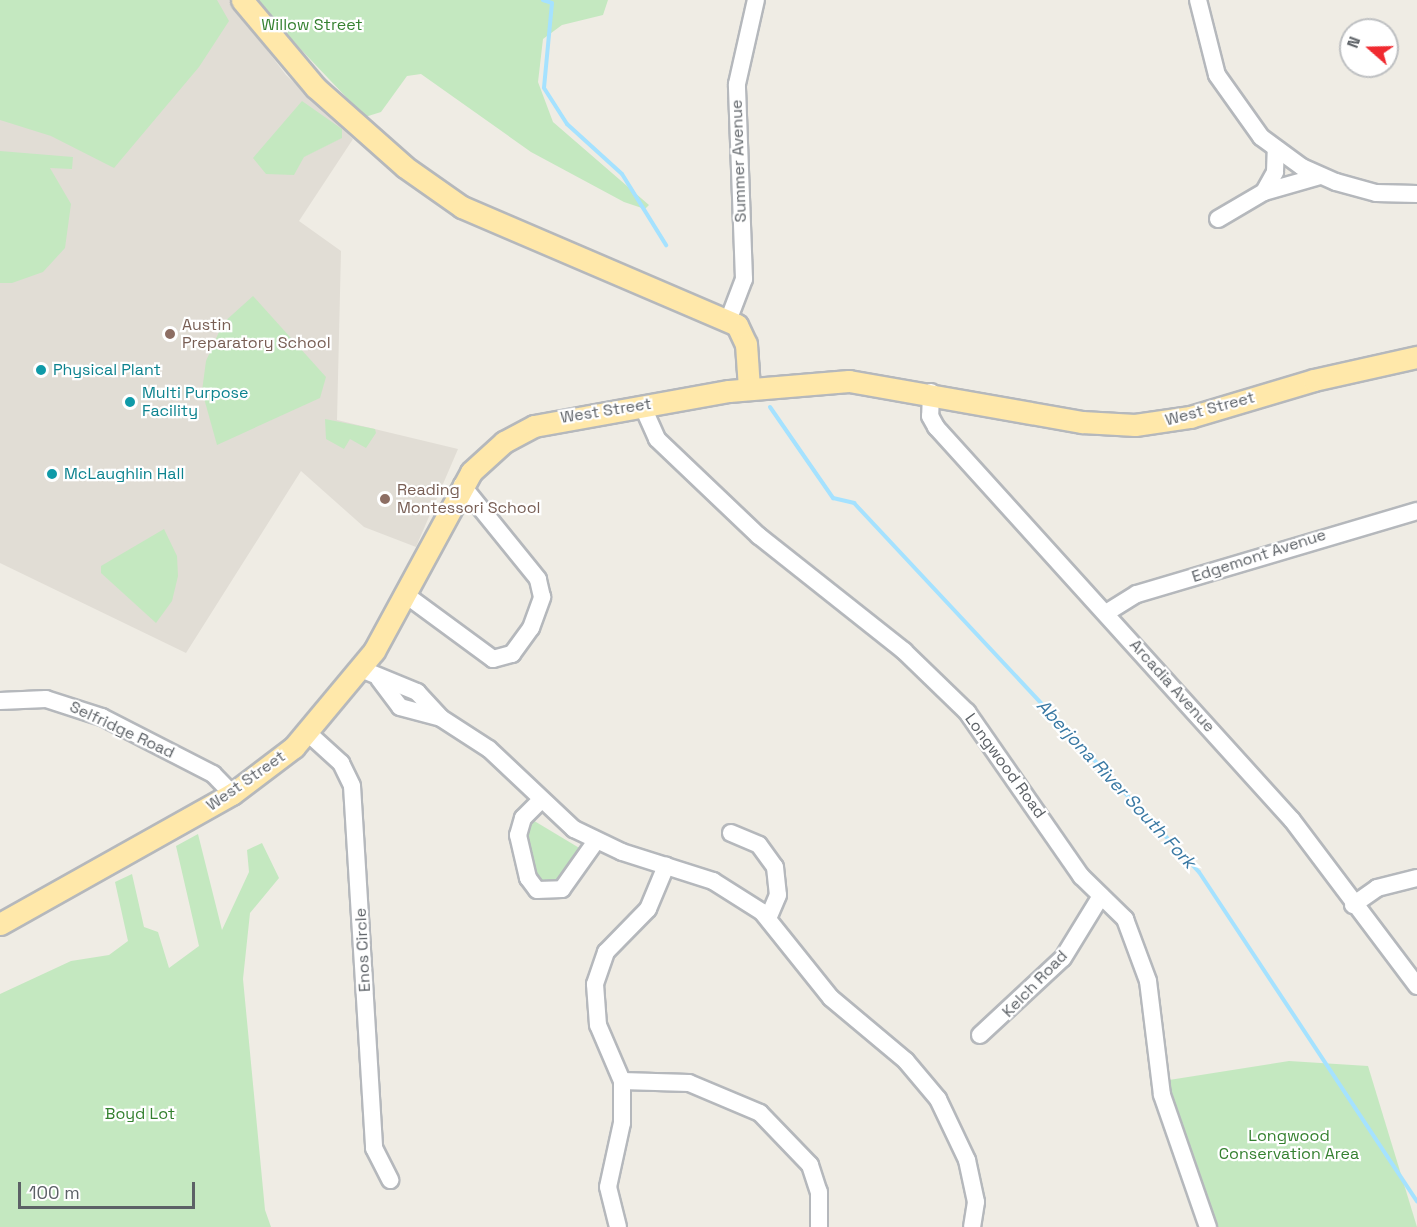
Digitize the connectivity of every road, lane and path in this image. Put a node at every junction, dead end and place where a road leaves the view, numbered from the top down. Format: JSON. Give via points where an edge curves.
{"nodes":[{"id":1,"x":242,"y":0,"type":"edge"},
{"id":2,"x":756,"y":0,"type":"edge"},
{"id":3,"x":1198,"y":0,"type":"edge"},
{"id":4,"x":1276,"y":149,"type":"junction"},
{"id":5,"x":1320,"y":176,"type":"junction"},
{"id":6,"x":1264,"y":192,"type":"junction"},
{"id":7,"x":1417,"y":194,"type":"edge"},
{"id":8,"x":1218,"y":219,"type":"dead end"},
{"id":9,"x":728,"y":321,"type":"junction"},
{"id":10,"x":1417,"y":357,"type":"edge"},
{"id":11,"x":749,"y":388,"type":"junction"},
{"id":12,"x":931,"y":392,"type":"junction"},
{"id":13,"x":642,"y":405,"type":"junction"},
{"id":14,"x":462,"y":485,"type":"junction"},
{"id":15,"x":1417,"y":511,"type":"edge"},
{"id":16,"x":406,"y":595,"type":"junction"},
{"id":17,"x":1106,"y":614,"type":"junction"},
{"id":18,"x":370,"y":674,"type":"junction"},
{"id":19,"x":0,"y":701,"type":"edge"},
{"id":20,"x":308,"y":733,"type":"junction"},
{"id":21,"x":232,"y":794,"type":"junction"},
{"id":22,"x":540,"y":801,"type":"junction"},
{"id":23,"x":731,"y":833,"type":"dead end"},
{"id":24,"x":596,"y":841,"type":"junction"},
{"id":25,"x":666,"y":866,"type":"junction"},
{"id":26,"x":1417,"y":878,"type":"edge"},
{"id":27,"x":1101,"y":896,"type":"junction"},
{"id":28,"x":1353,"y":905,"type":"junction"},
{"id":29,"x":768,"y":918,"type":"junction"},
{"id":30,"x":0,"y":924,"type":"edge"},
{"id":31,"x":1417,"y":986,"type":"edge"},
{"id":32,"x":980,"y":1035,"type":"dead end"},
{"id":33,"x":622,"y":1081,"type":"junction"},
{"id":34,"x":390,"y":1180,"type":"dead end"},
{"id":35,"x":618,"y":1227,"type":"edge"},
{"id":36,"x":819,"y":1227,"type":"edge"},
{"id":37,"x":972,"y":1227,"type":"edge"},
{"id":38,"x":1208,"y":1227,"type":"edge"}],
"edges":[{"from":1,"to":9,"type":"main road","via":[[315,87],[405,167],[462,207],[523,238]]},
{"from":2,"to":9,"type":"street","name":"Summer Avenue","via":[[736,84],[744,279]]},
{"from":3,"to":4,"type":"street","via":[[1210,58],[1226,93]]},
{"from":4,"to":5,"type":"street"},
{"from":4,"to":6,"type":"street","via":[[1275,172]]},
{"from":5,"to":6,"type":"street"},
{"from":5,"to":7,"type":"street","via":[[1376,192]]},
{"from":6,"to":8,"type":"street"},
{"from":9,"to":11,"type":"main road","via":[[744,336]]},
{"from":10,"to":12,"type":"main road","name":"West Street","via":[[1314,380],[1190,417],[1135,425],[1082,422]]},
{"from":11,"to":12,"type":"main road","name":"West Street","via":[[849,381]]},
{"from":11,"to":13,"type":"main road","name":"West Street"},
{"from":12,"to":17,"type":"street","name":"Arcadia Avenue","via":[[932,422]]},
{"from":13,"to":14,"type":"main road","name":"West Street","via":[[534,426],[491,452]]},
{"from":13,"to":27,"type":"street","name":"Longwood Road","via":[[657,439],[759,536],[904,651],[967,712],[1062,851]]},
{"from":14,"to":16,"type":"main road","name":"West Street"},
{"from":14,"to":16,"type":"street","via":[[538,579],[542,597],[531,628],[512,654],[493,659]]},
{"from":15,"to":17,"type":"street","name":"Edgemont Avenue","via":[[1137,594]]},
{"from":16,"to":18,"type":"main road","name":"West Street"},
{"from":17,"to":28,"type":"street","name":"Arcadia Avenue","via":[[1292,820]]},
{"from":18,"to":20,"type":"main road","name":"West Street"},
{"from":18,"to":22,"type":"street","via":[[400,707],[441,718],[489,749]]},
{"from":19,"to":21,"type":"street","name":"Selfridge Road","via":[[46,699],[102,717],[205,769]]},
{"from":20,"to":21,"type":"main road","name":"West Street"},
{"from":20,"to":34,"type":"street","name":"Enos Circle","via":[[341,763],[352,786],[374,1148]]},
{"from":21,"to":30,"type":"main road","name":"West Street"},
{"from":22,"to":24,"type":"street"},
{"from":22,"to":24,"type":"street","via":[[523,818],[518,835],[528,878],[537,890],[562,889]]},
{"from":23,"to":29,"type":"street","via":[[759,845],[775,867],[778,895]]},
{"from":24,"to":25,"type":"street"},
{"from":25,"to":29,"type":"street","via":[[722,885]]},
{"from":25,"to":33,"type":"street","via":[[648,909],[606,952],[595,984],[598,1025]]},
{"from":26,"to":28,"type":"street","via":[[1377,888]]},
{"from":27,"to":32,"type":"street","name":"Kelch Road","via":[[1063,958]]},
{"from":27,"to":38,"type":"street","name":"Longwood Road","via":[[1125,919],[1138,949],[1152,1000],[1162,1095]]},
{"from":28,"to":31,"type":"street","name":"Arcadia Avenue"},
{"from":29,"to":37,"type":"street","via":[[824,990],[906,1060],[942,1104],[968,1160],[976,1202]]},
{"from":33,"to":35,"type":"street","via":[[622,1123],[608,1187]]},
{"from":33,"to":36,"type":"street","via":[[689,1083],[760,1113],[810,1166],[819,1192]]}]}
